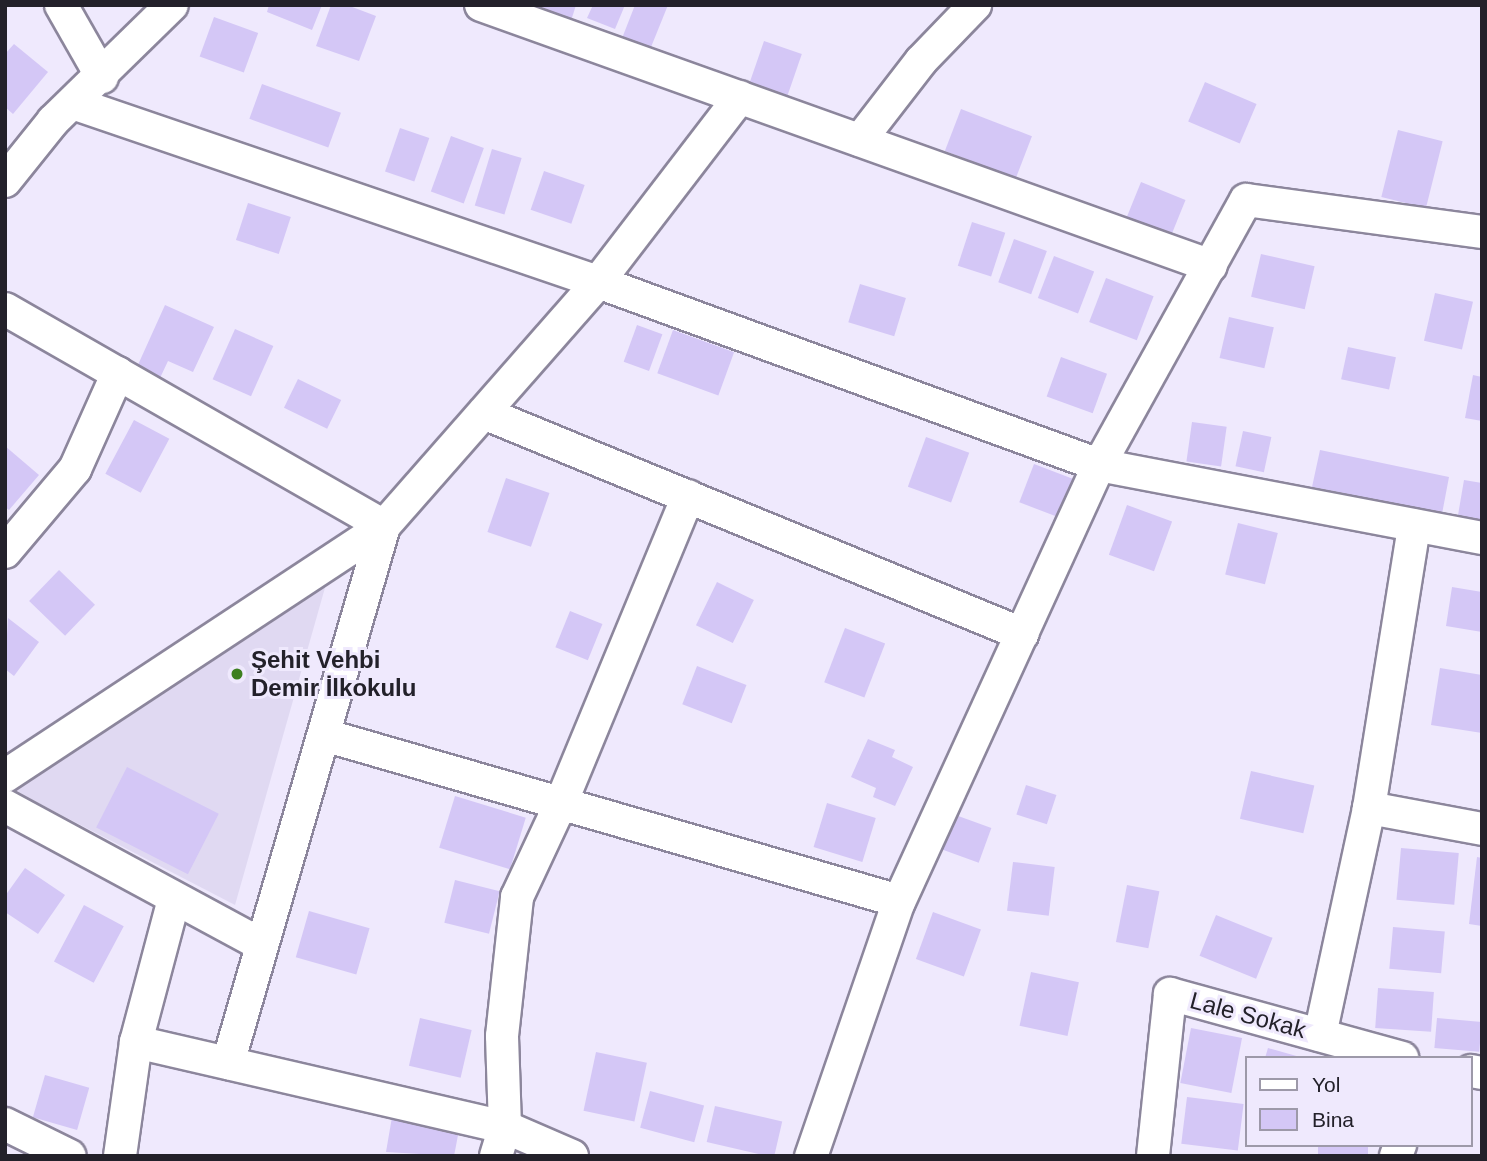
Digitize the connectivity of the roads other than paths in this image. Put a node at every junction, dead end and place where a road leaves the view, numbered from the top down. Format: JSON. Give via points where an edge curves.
{"nodes":[{"id":1,"x":61,"y":5,"type":"edge"},
{"id":2,"x":172,"y":5,"type":"edge"},
{"id":3,"x":481,"y":5,"type":"edge"},
{"id":4,"x":975,"y":5,"type":"edge"},
{"id":5,"x":102,"y":77,"type":"junction"},
{"id":6,"x":740,"y":97,"type":"junction"},
{"id":7,"x":73,"y":103,"type":"junction"},
{"id":8,"x":860,"y":140,"type":"junction"},
{"id":9,"x":5,"y":181,"type":"edge"},
{"id":10,"x":1482,"y":232,"type":"edge"},
{"id":11,"x":1212,"y":266,"type":"junction"},
{"id":12,"x":597,"y":282,"type":"junction"},
{"id":13,"x":5,"y":309,"type":"edge"},
{"id":14,"x":118,"y":373,"type":"junction"},
{"id":15,"x":484,"y":412,"type":"junction"},
{"id":16,"x":1099,"y":465,"type":"junction"},
{"id":17,"x":688,"y":496,"type":"junction"},
{"id":18,"x":384,"y":526,"type":"junction"},
{"id":19,"x":1415,"y":526,"type":"junction"},
{"id":20,"x":1482,"y":538,"type":"edge"},
{"id":21,"x":5,"y":552,"type":"edge"},
{"id":22,"x":1021,"y":634,"type":"junction"},
{"id":23,"x":324,"y":735,"type":"junction"},
{"id":24,"x":5,"y":776,"type":"edge"},
{"id":25,"x":561,"y":803,"type":"junction"},
{"id":26,"x":1369,"y":808,"type":"junction"},
{"id":27,"x":9,"y":814,"type":"edge"},
{"id":28,"x":1482,"y":829,"type":"edge"},
{"id":29,"x":174,"y":899,"type":"junction"},
{"id":30,"x":899,"y":901,"type":"junction"},
{"id":31,"x":260,"y":944,"type":"junction"},
{"id":32,"x":1320,"y":1035,"type":"junction"},
{"id":33,"x":136,"y":1042,"type":"junction"},
{"id":34,"x":1395,"y":1056,"type":"edge"},
{"id":35,"x":228,"y":1063,"type":"junction"},
{"id":36,"x":5,"y":1124,"type":"edge"},
{"id":37,"x":501,"y":1142,"type":"edge"},
{"id":38,"x":70,"y":1156,"type":"edge"},
{"id":39,"x":120,"y":1156,"type":"edge"},
{"id":40,"x":572,"y":1156,"type":"edge"},
{"id":41,"x":811,"y":1156,"type":"edge"},
{"id":42,"x":1153,"y":1156,"type":"edge"}],
"edges":[{"from":1,"to":5,"type":"street"},
{"from":2,"to":5,"type":"street"},
{"from":3,"to":6,"type":"street"},
{"from":4,"to":8,"type":"street","via":[[921,61]]},
{"from":5,"to":7,"type":"street"},
{"from":6,"to":8,"type":"street"},
{"from":6,"to":12,"type":"street"},
{"from":7,"to":9,"type":"street"},
{"from":7,"to":12,"type":"street"},
{"from":8,"to":11,"type":"street"},
{"from":10,"to":11,"type":"street","via":[[1246,200]]},
{"from":11,"to":16,"type":"street"},
{"from":12,"to":15,"type":"street"},
{"from":12,"to":16,"type":"street"},
{"from":13,"to":14,"type":"street"},
{"from":14,"to":18,"type":"street"},
{"from":14,"to":21,"type":"street","via":[[75,469]]},
{"from":15,"to":17,"type":"street"},
{"from":15,"to":18,"type":"street"},
{"from":16,"to":19,"type":"street"},
{"from":16,"to":22,"type":"street"},
{"from":17,"to":22,"type":"street"},
{"from":17,"to":25,"type":"street"},
{"from":18,"to":23,"type":"street"},
{"from":18,"to":24,"type":"street"},
{"from":19,"to":20,"type":"street"},
{"from":19,"to":26,"type":"street"},
{"from":22,"to":30,"type":"street"},
{"from":23,"to":25,"type":"street"},
{"from":23,"to":31,"type":"street"},
{"from":25,"to":30,"type":"street"},
{"from":25,"to":37,"type":"street","via":[[517,897],[502,1036]]},
{"from":26,"to":28,"type":"street"},
{"from":26,"to":32,"type":"street"},
{"from":27,"to":29,"type":"street"},
{"from":29,"to":31,"type":"street"},
{"from":29,"to":33,"type":"street"},
{"from":30,"to":41,"type":"street"},
{"from":31,"to":35,"type":"street"},
{"from":32,"to":34,"type":"street","name":"Lale Sokak"},
{"from":32,"to":42,"type":"street","name":"Lale Sokak","via":[[1170,993]]},
{"from":33,"to":35,"type":"street"},
{"from":33,"to":39,"type":"street"},
{"from":35,"to":37,"type":"street"},
{"from":36,"to":38,"type":"street"},
{"from":37,"to":40,"type":"street"}]}
